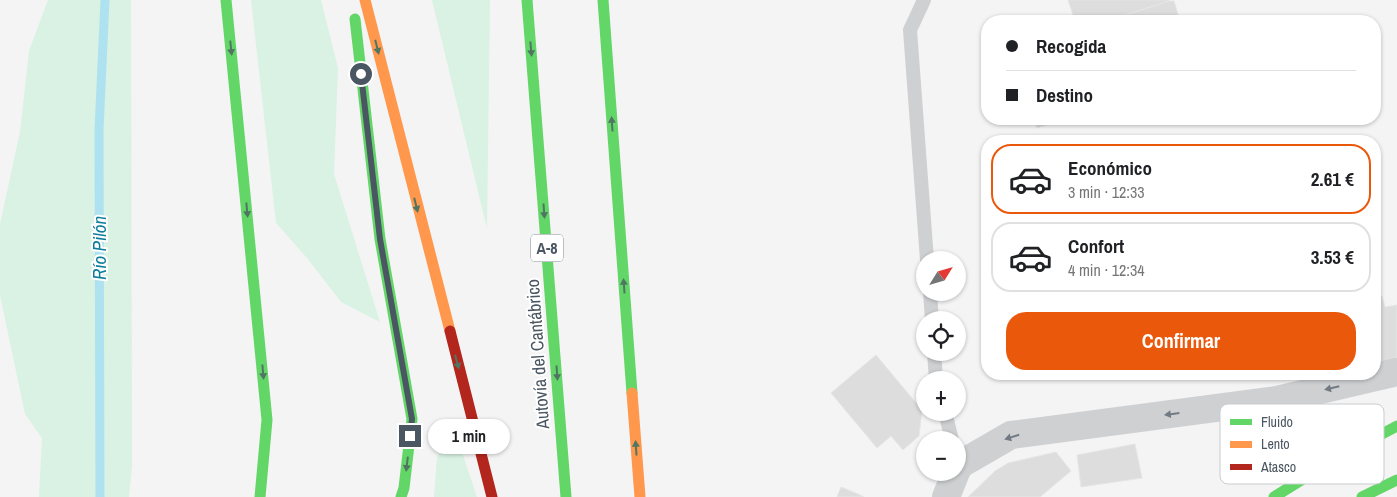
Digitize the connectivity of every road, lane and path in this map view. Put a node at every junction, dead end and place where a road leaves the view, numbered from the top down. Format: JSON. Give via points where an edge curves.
{"nodes":[{"id":1,"x":226,"y":0,"type":"edge"},
{"id":2,"x":365,"y":0,"type":"edge"},
{"id":3,"x":527,"y":0,"type":"edge"},
{"id":4,"x":603,"y":0,"type":"edge"},
{"id":5,"x":924,"y":0,"type":"edge"},
{"id":6,"x":354,"y":10,"type":"dead end"},
{"id":7,"x":926,"y":251,"type":"edge"},
{"id":8,"x":1397,"y":372,"type":"edge"},
{"id":9,"x":1381,"y":376,"type":"edge"},
{"id":10,"x":1363,"y":380,"type":"edge"},
{"id":11,"x":1247,"y":404,"type":"edge"},
{"id":12,"x":1220,"y":408,"type":"edge"},
{"id":13,"x":1397,"y":426,"type":"edge"},
{"id":14,"x":1384,"y":433,"type":"edge"},
{"id":15,"x":966,"y":456,"type":"edge"},
{"id":16,"x":1397,"y":480,"type":"edge"},
{"id":17,"x":950,"y":481,"type":"edge"},
{"id":18,"x":1295,"y":484,"type":"edge"},
{"id":19,"x":260,"y":497,"type":"edge"},
{"id":20,"x":401,"y":497,"type":"edge"},
{"id":21,"x":492,"y":497,"type":"edge"},
{"id":22,"x":566,"y":497,"type":"edge"},
{"id":23,"x":640,"y":497,"type":"edge"},
{"id":24,"x":946,"y":497,"type":"edge"},
{"id":25,"x":1274,"y":497,"type":"edge"},
{"id":26,"x":1362,"y":497,"type":"edge"}],
"edges":[{"from":1,"to":19,"type":"main road","one_way":true,"via":[[267,420]]},
{"from":2,"to":21,"type":"main road","one_way":true},
{"from":3,"to":22,"type":"main road","name":"Autovía del Cantábrico","number":"A-8","one_way":true},
{"from":23,"to":4,"type":"main road","one_way":true},
{"from":5,"to":7,"type":"lane","via":[[910,30]]},
{"from":6,"to":20,"type":"main road","one_way":true,"via":[[380,239],[412,419]]},
{"from":8,"to":9,"type":"street","one_way":true},
{"from":10,"to":11,"type":"street","one_way":true},
{"from":12,"to":15,"type":"street","one_way":true,"via":[[1011,435]]},
{"from":13,"to":14,"type":"main road"},
{"from":16,"to":26,"type":"main road"},
{"from":17,"to":24,"type":"street"},
{"from":18,"to":25,"type":"main road"}]}
